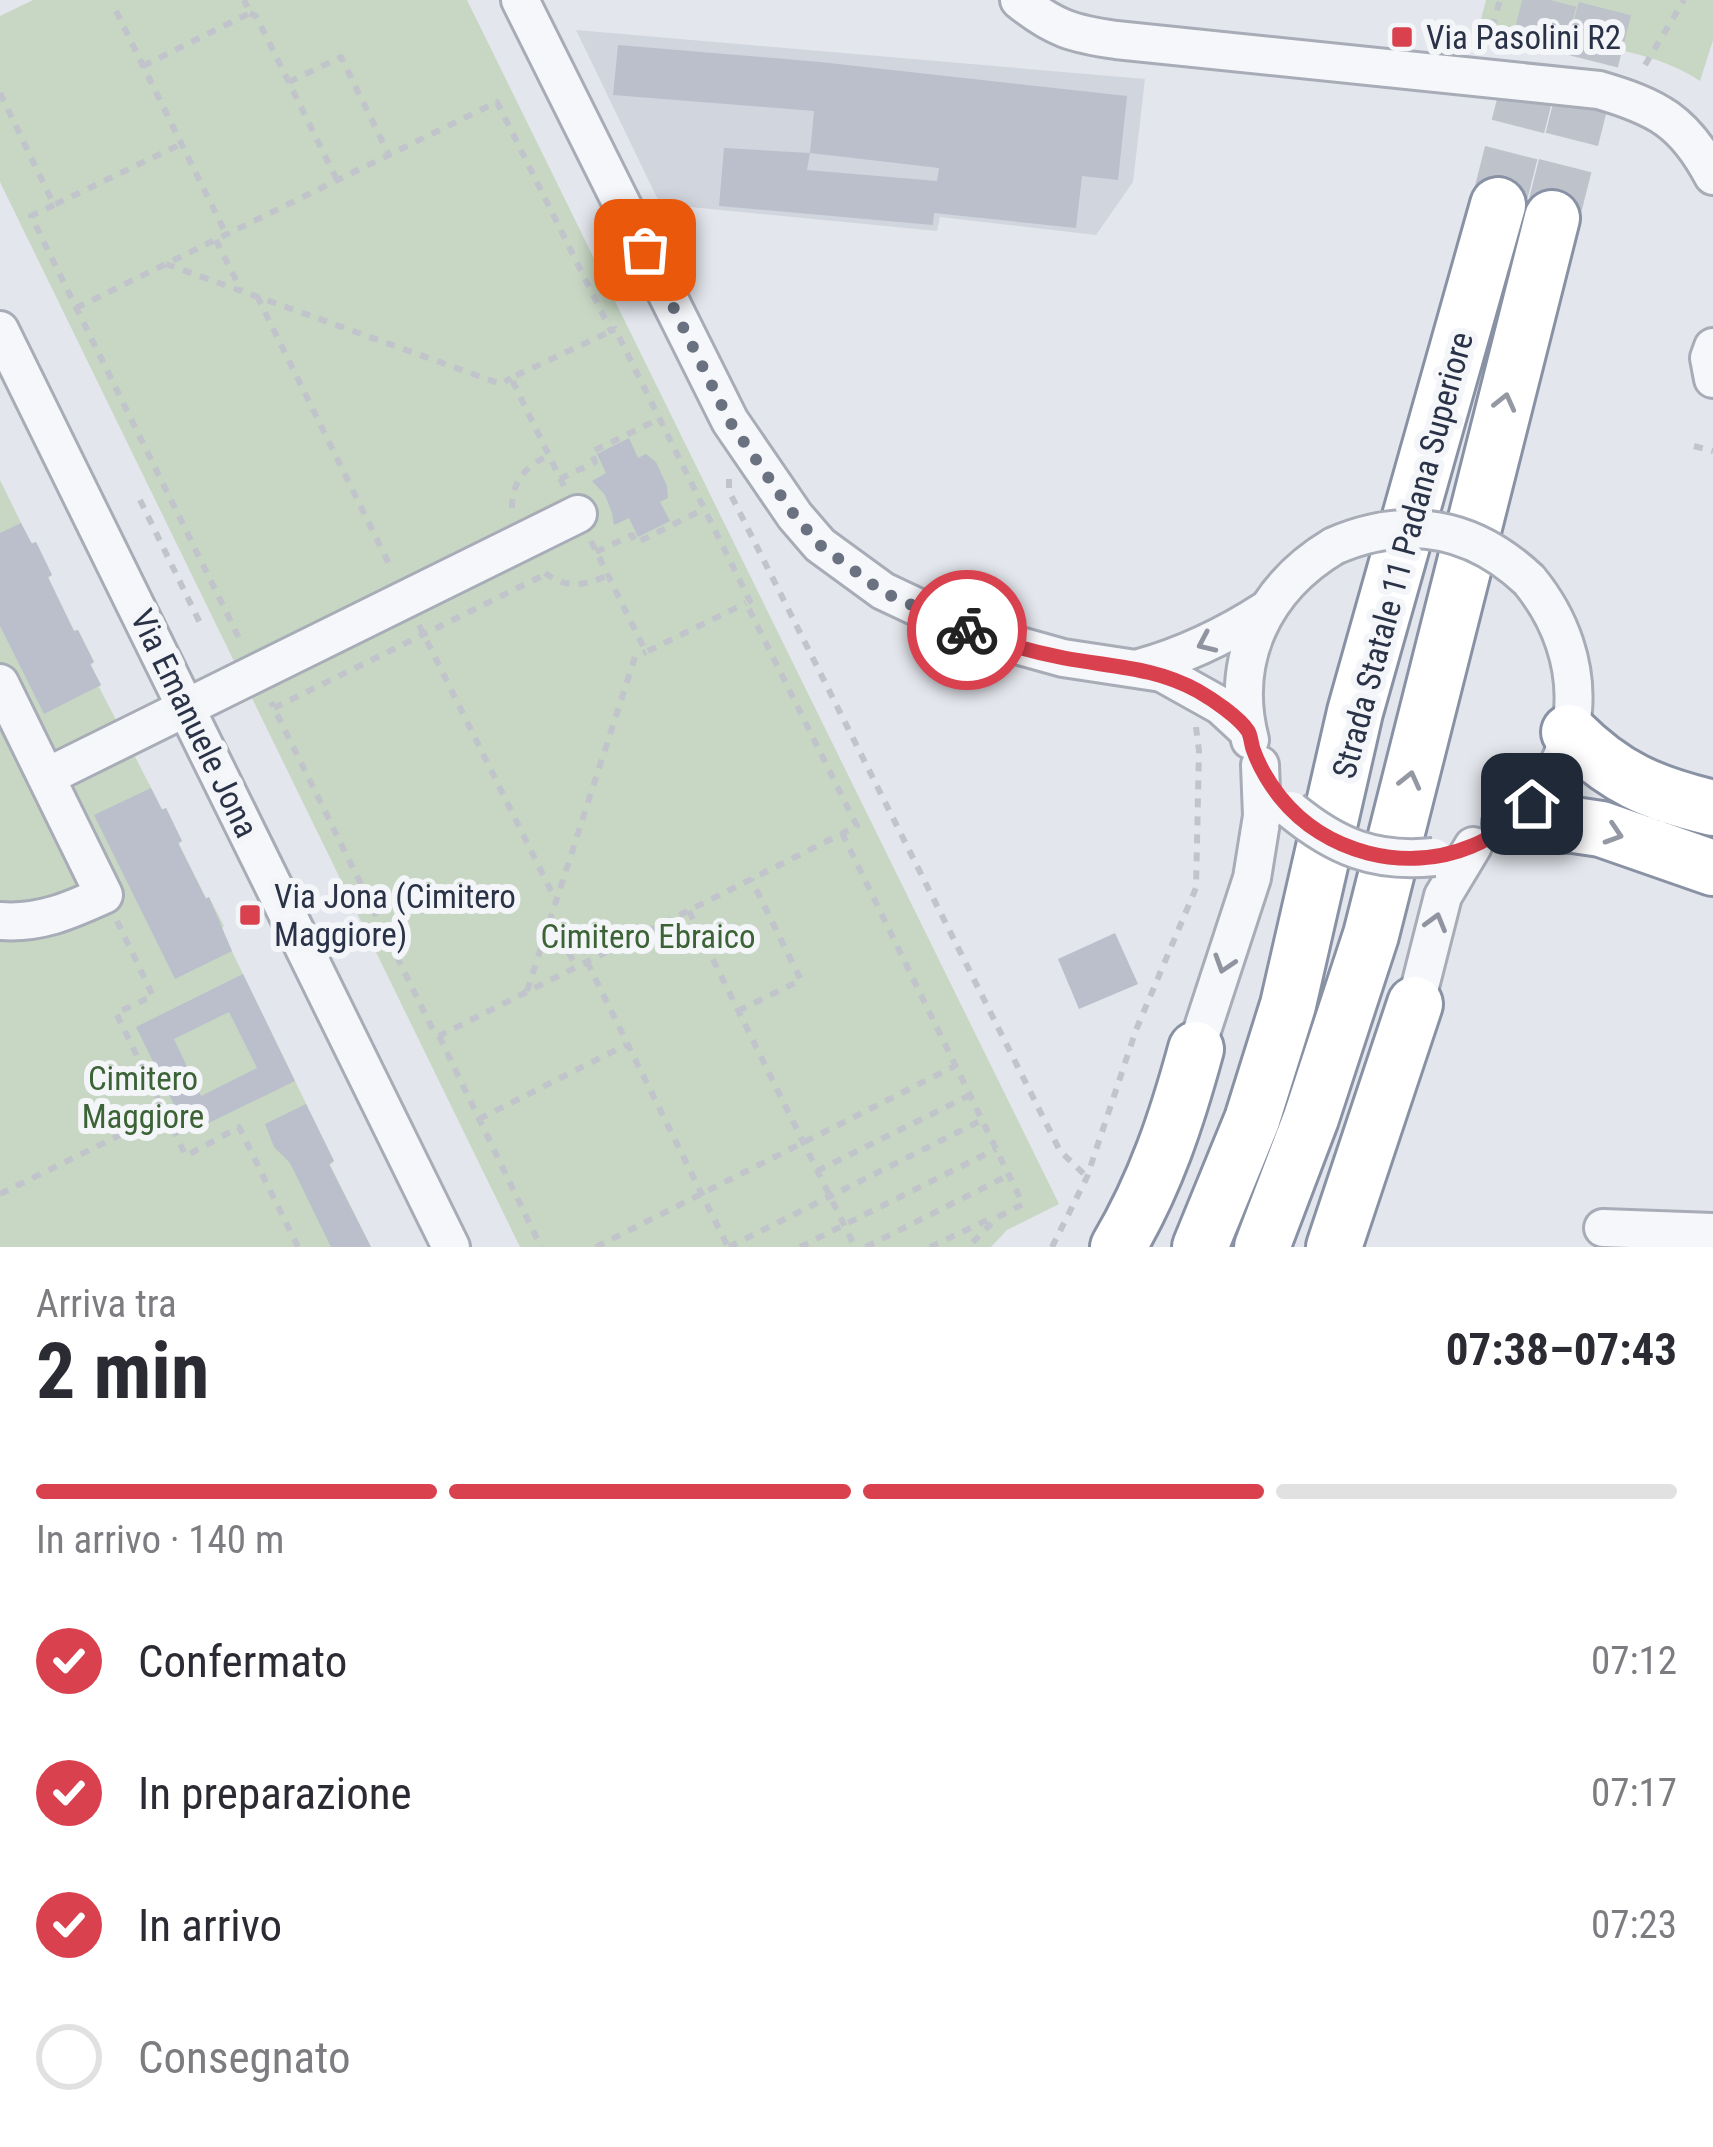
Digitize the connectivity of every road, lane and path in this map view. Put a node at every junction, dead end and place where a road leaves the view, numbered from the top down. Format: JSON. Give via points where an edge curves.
{"nodes":[{"id":1,"x":244,"y":0,"type":"edge"},
{"id":2,"x":520,"y":0,"type":"edge"},
{"id":3,"x":1019,"y":0,"type":"edge"},
{"id":4,"x":1500,"y":0,"type":"edge"},
{"id":5,"x":1684,"y":0,"type":"edge"},
{"id":6,"x":116,"y":11,"type":"dead end"},
{"id":7,"x":250,"y":13,"type":"junction"},
{"id":8,"x":1645,"y":64,"type":"dead end"},
{"id":9,"x":143,"y":66,"type":"junction"},
{"id":10,"x":1478,"y":77,"type":"junction"},
{"id":11,"x":289,"y":82,"type":"junction"},
{"id":12,"x":0,"y":93,"type":"edge"},
{"id":13,"x":182,"y":144,"type":"junction"},
{"id":14,"x":389,"y":155,"type":"dead end"},
{"id":15,"x":1713,"y":176,"type":"edge"},
{"id":16,"x":337,"y":180,"type":"dead end"},
{"id":17,"x":54,"y":205,"type":"junction"},
{"id":18,"x":1498,"y":205,"type":"tunnel mouth"},
{"id":19,"x":1552,"y":218,"type":"tunnel mouth"},
{"id":20,"x":226,"y":235,"type":"dead end"},
{"id":21,"x":216,"y":240,"type":"dead end"},
{"id":22,"x":166,"y":264,"type":"dead end"},
{"id":23,"x":242,"y":291,"type":"junction"},
{"id":24,"x":76,"y":308,"type":"dead end"},
{"id":25,"x":0,"y":330,"type":"edge"},
{"id":26,"x":1713,"y":347,"type":"edge"},
{"id":27,"x":511,"y":379,"type":"dead end"},
{"id":28,"x":1713,"y":379,"type":"edge"},
{"id":29,"x":659,"y":418,"type":"dead end"},
{"id":30,"x":730,"y":422,"type":"junction"},
{"id":31,"x":1694,"y":446,"type":"dead end"},
{"id":32,"x":1713,"y":451,"type":"edge"},
{"id":33,"x":560,"y":479,"type":"dead end"},
{"id":34,"x":140,"y":500,"type":"dead end"},
{"id":35,"x":704,"y":509,"type":"dead end"},
{"id":36,"x":578,"y":514,"type":"dead end"},
{"id":37,"x":596,"y":552,"type":"dead end"},
{"id":38,"x":546,"y":574,"type":"dead end"},
{"id":39,"x":1267,"y":609,"type":"junction"},
{"id":40,"x":202,"y":627,"type":"dead end"},
{"id":41,"x":646,"y":652,"type":"dead end"},
{"id":42,"x":1139,"y":668,"type":"junction"},
{"id":43,"x":1179,"y":681,"type":"junction"},
{"id":44,"x":0,"y":683,"type":"edge"},
{"id":45,"x":187,"y":707,"type":"junction"},
{"id":46,"x":274,"y":708,"type":"dead end"},
{"id":47,"x":1355,"y":712,"type":"junction"},
{"id":48,"x":1570,"y":732,"type":"junction"},
{"id":49,"x":1254,"y":748,"type":"junction"},
{"id":50,"x":46,"y":777,"type":"junction"},
{"id":51,"x":1713,"y":808,"type":"edge"},
{"id":52,"x":842,"y":833,"type":"dead end"},
{"id":53,"x":1491,"y":835,"type":"junction"},
{"id":54,"x":1713,"y":868,"type":"edge"},
{"id":55,"x":752,"y":879,"type":"dead end"},
{"id":56,"x":104,"y":895,"type":"junction"},
{"id":57,"x":688,"y":910,"type":"dead end"},
{"id":58,"x":551,"y":917,"type":"junction"},
{"id":59,"x":0,"y":921,"type":"edge"},
{"id":60,"x":1371,"y":935,"type":"junction"},
{"id":61,"x":586,"y":962,"type":"dead end"},
{"id":62,"x":576,"y":967,"type":"dead end"},
{"id":63,"x":527,"y":991,"type":"dead end"},
{"id":64,"x":1414,"y":1004,"type":"junction"},
{"id":65,"x":738,"y":1011,"type":"junction"},
{"id":66,"x":439,"y":1036,"type":"dead end"},
{"id":67,"x":627,"y":1045,"type":"junction"},
{"id":68,"x":1196,"y":1049,"type":"junction"},
{"id":69,"x":955,"y":1066,"type":"junction"},
{"id":70,"x":970,"y":1095,"type":"junction"},
{"id":71,"x":165,"y":1113,"type":"junction"},
{"id":72,"x":479,"y":1119,"type":"junction"},
{"id":73,"x":982,"y":1120,"type":"junction"},
{"id":74,"x":804,"y":1143,"type":"junction"},
{"id":75,"x":996,"y":1148,"type":"junction"},
{"id":76,"x":817,"y":1171,"type":"junction"},
{"id":77,"x":1009,"y":1175,"type":"junction"},
{"id":78,"x":1087,"y":1177,"type":"junction"},
{"id":79,"x":0,"y":1194,"type":"edge"},
{"id":80,"x":701,"y":1194,"type":"junction"},
{"id":81,"x":830,"y":1196,"type":"junction"},
{"id":82,"x":998,"y":1216,"type":"junction"},
{"id":83,"x":844,"y":1225,"type":"junction"},
{"id":84,"x":1604,"y":1228,"type":"dead end"},
{"id":85,"x":1713,"y":1232,"type":"edge"},
{"id":86,"x":298,"y":1247,"type":"edge"},
{"id":87,"x":451,"y":1247,"type":"edge"},
{"id":88,"x":542,"y":1247,"type":"edge"},
{"id":89,"x":596,"y":1247,"type":"edge"},
{"id":90,"x":729,"y":1247,"type":"edge"},
{"id":91,"x":800,"y":1247,"type":"edge"},
{"id":92,"x":855,"y":1247,"type":"edge"},
{"id":93,"x":866,"y":1247,"type":"edge"},
{"id":94,"x":931,"y":1247,"type":"edge"},
{"id":95,"x":968,"y":1247,"type":"edge"},
{"id":96,"x":1052,"y":1247,"type":"edge"},
{"id":97,"x":1097,"y":1247,"type":"edge"},
{"id":98,"x":1118,"y":1247,"type":"edge"},
{"id":99,"x":1165,"y":1247,"type":"edge"},
{"id":100,"x":1200,"y":1247,"type":"edge"},
{"id":101,"x":1262,"y":1247,"type":"edge"},
{"id":102,"x":1289,"y":1247,"type":"edge"},
{"id":103,"x":1334,"y":1247,"type":"edge"},
{"id":104,"x":1358,"y":1247,"type":"edge"}],
"edges":[{"from":1,"to":7,"type":"path"},
{"from":2,"to":30,"type":"street"},
{"from":3,"to":10,"type":"street","via":[[1074,34]]},
{"from":4,"to":10,"type":"path"},
{"from":5,"to":8,"type":"path"},
{"from":6,"to":9,"type":"path"},
{"from":7,"to":9,"type":"path"},
{"from":7,"to":11,"type":"path"},
{"from":9,"to":13,"type":"path"},
{"from":10,"to":15,"type":"street","via":[[1599,90],[1643,104],[1674,123]]},
{"from":11,"to":14,"type":"path","via":[[341,57]]},
{"from":11,"to":16,"type":"path"},
{"from":12,"to":17,"type":"path"},
{"from":13,"to":17,"type":"path"},
{"from":13,"to":20,"type":"path"},
{"from":17,"to":24,"type":"path","via":[[32,216]]},
{"from":18,"to":47,"type":"highway","name":"Strada Statale 11 Padana Superiore"},
{"from":60,"to":19,"type":"highway","name":"Strada Statale 11 Padana Superiore","one_way":true},
{"from":21,"to":23,"type":"path"},
{"from":22,"to":23,"type":"path"},
{"from":23,"to":27,"type":"path","via":[[500,383]]},
{"from":25,"to":45,"type":"street","name":"Via Emanuele Jona"},
{"from":26,"to":28,"type":"street"},
{"from":29,"to":33,"type":"path","via":[[591,452],[596,461]]},
{"from":30,"to":42,"type":"street","via":[[820,545],[883,592],[1015,646]]},
{"from":30,"to":78,"type":"path","via":[[729,491],[1060,1151]]},
{"from":31,"to":32,"type":"path"},
{"from":34,"to":40,"type":"path"},
{"from":35,"to":37,"type":"path","via":[[636,543],[632,535]]},
{"from":36,"to":45,"type":"street"},
{"from":38,"to":46,"type":"path"},
{"from":39,"to":42,"type":"street","one_way":true},
{"from":39,"to":48,"type":"street","bridge":true,"via":[[1295,574],[1334,546],[1384,530],[1436,530],[1482,545],[1529,580],[1555,615],[1570,656]]},
{"from":39,"to":49,"type":"street","via":[[1245,670]]},
{"from":41,"to":58,"type":"path","via":[[635,657]]},
{"from":42,"to":43,"type":"street"},
{"from":43,"to":49,"type":"street","via":[[1221,706]]},
{"from":43,"to":78,"type":"path","via":[[1199,751],[1196,888],[1136,1030]]},
{"from":44,"to":50,"type":"street"},
{"from":45,"to":50,"type":"street"},
{"from":45,"to":87,"type":"street","name":"Via Emanuele Jona"},
{"from":47,"to":99,"type":"highway","via":[[1223,1122]]},
{"from":47,"to":100,"type":"highway","name":"Strada Statale 11 Padana Superiore","via":[[1288,1005]]},
{"from":48,"to":51,"type":"highway","via":[[1629,780]]},
{"from":48,"to":53,"type":"street","via":[[1540,794]]},
{"from":49,"to":53,"type":"street","bridge":true,"via":[[1291,809],[1356,850],[1434,857]]},
{"from":49,"to":68,"type":"street","one_way":true,"via":[[1262,816],[1252,878]]},
{"from":50,"to":56,"type":"street"},
{"from":52,"to":69,"type":"path"},
{"from":53,"to":54,"type":"highway","one_way":true,"via":[[1601,829]]},
{"from":64,"to":53,"type":"street","one_way":true,"via":[[1443,896]]},
{"from":55,"to":65,"type":"path","via":[[801,980]]},
{"from":56,"to":59,"type":"street","via":[[46,919]]},
{"from":56,"to":71,"type":"path","via":[[153,996],[116,1013]]},
{"from":57,"to":65,"type":"path"},
{"from":58,"to":62,"type":"path"},
{"from":58,"to":63,"type":"path"},
{"from":60,"to":101,"type":"highway","name":"Strada Statale 11 Padana Superiore"},
{"from":60,"to":102,"type":"highway","via":[[1332,1114]]},
{"from":61,"to":67,"type":"path"},
{"from":64,"to":103,"type":"highway"},
{"from":64,"to":104,"type":"street"},
{"from":65,"to":74,"type":"path"},
{"from":66,"to":72,"type":"path"},
{"from":67,"to":72,"type":"path"},
{"from":67,"to":80,"type":"path"},
{"from":68,"to":97,"type":"street"},
{"from":68,"to":98,"type":"highway","via":[[1167,1147]]},
{"from":69,"to":70,"type":"path"},
{"from":69,"to":74,"type":"path"},
{"from":70,"to":73,"type":"path"},
{"from":70,"to":76,"type":"path"},
{"from":71,"to":79,"type":"path"},
{"from":71,"to":86,"type":"path","via":[[186,1156],[239,1127]]},
{"from":72,"to":88,"type":"path"},
{"from":73,"to":75,"type":"path"},
{"from":73,"to":81,"type":"path"},
{"from":74,"to":76,"type":"path"},
{"from":74,"to":80,"type":"path"},
{"from":75,"to":77,"type":"path"},
{"from":75,"to":83,"type":"path"},
{"from":76,"to":81,"type":"path"},
{"from":77,"to":82,"type":"path","via":[[1023,1204]]},
{"from":77,"to":93,"type":"path"},
{"from":78,"to":96,"type":"path"},
{"from":80,"to":89,"type":"path"},
{"from":80,"to":90,"type":"path"},
{"from":81,"to":83,"type":"path"},
{"from":81,"to":90,"type":"path"},
{"from":82,"to":94,"type":"path"},
{"from":82,"to":95,"type":"path"},
{"from":83,"to":91,"type":"path"},
{"from":83,"to":92,"type":"path"},
{"from":84,"to":85,"type":"street"}]}
